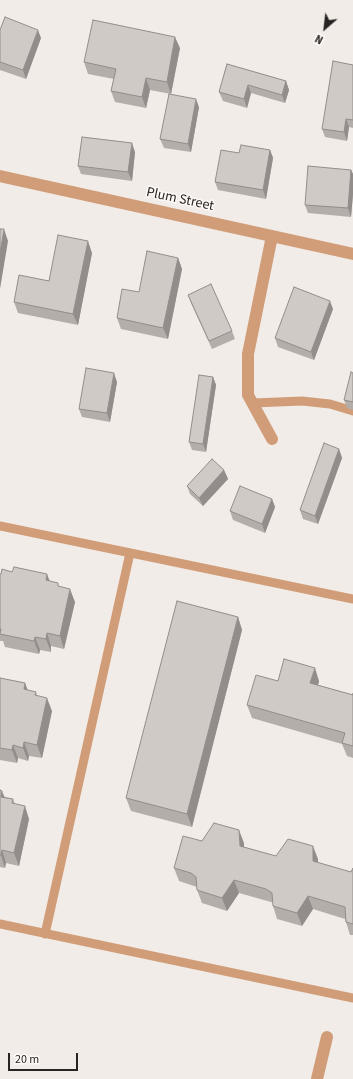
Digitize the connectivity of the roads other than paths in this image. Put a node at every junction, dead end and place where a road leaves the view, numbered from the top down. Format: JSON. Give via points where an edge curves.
{"nodes":[{"id":1,"x":0,"y":176,"type":"edge"},
{"id":2,"x":272,"y":236,"type":"junction"},
{"id":3,"x":353,"y":254,"type":"edge"},
{"id":4,"x":253,"y":403,"type":"junction"},
{"id":5,"x":353,"y":411,"type":"edge"},
{"id":6,"x":272,"y":439,"type":"dead end"},
{"id":7,"x":0,"y":526,"type":"edge"},
{"id":8,"x":130,"y":553,"type":"junction"},
{"id":9,"x":353,"y":599,"type":"edge"},
{"id":10,"x":0,"y":924,"type":"edge"},
{"id":11,"x":46,"y":934,"type":"junction"},
{"id":12,"x":353,"y":998,"type":"edge"},
{"id":13,"x":327,"y":1037,"type":"dead end"},
{"id":14,"x":317,"y":1079,"type":"edge"}],
"edges":[{"from":1,"to":2,"type":"street","name":"Plum Street"},
{"from":2,"to":3,"type":"street","name":"Plum Street"},
{"from":2,"to":4,"type":"street","via":[[248,354],[248,395]]},
{"from":4,"to":5,"type":"lane","via":[[302,401],[330,404]]},
{"from":4,"to":6,"type":"street"},
{"from":7,"to":8,"type":"lane"},
{"from":8,"to":9,"type":"lane"},
{"from":8,"to":11,"type":"lane"},
{"from":10,"to":11,"type":"lane"},
{"from":11,"to":12,"type":"lane"},
{"from":13,"to":14,"type":"street"}]}
